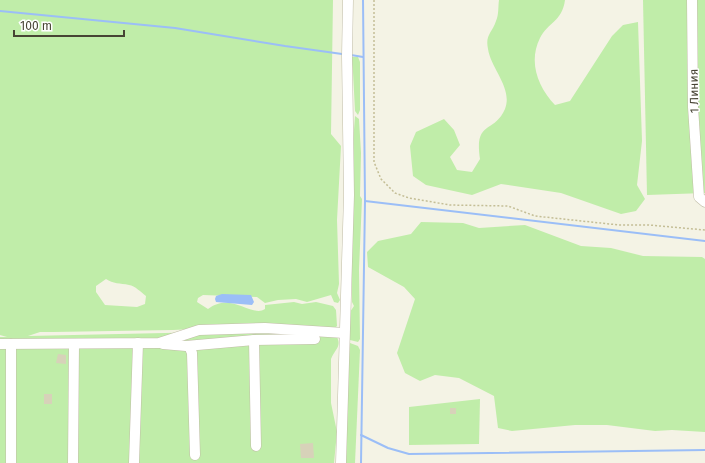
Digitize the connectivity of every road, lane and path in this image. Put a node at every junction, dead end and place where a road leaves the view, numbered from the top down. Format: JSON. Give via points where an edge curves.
{"nodes":[{"id":1,"x":348,"y":0,"type":"edge"},
{"id":2,"x":374,"y":0,"type":"edge"},
{"id":3,"x":692,"y":0,"type":"edge"},
{"id":4,"x":705,"y":202,"type":"edge"},
{"id":5,"x":705,"y":230,"type":"edge"},
{"id":6,"x":344,"y":333,"type":"junction"},
{"id":7,"x":314,"y":339,"type":"dead end"},
{"id":8,"x":254,"y":340,"type":"junction"},
{"id":9,"x":138,"y":343,"type":"junction"},
{"id":10,"x":159,"y":343,"type":"junction"},
{"id":11,"x":0,"y":344,"type":"edge"},
{"id":12,"x":11,"y":344,"type":"junction"},
{"id":13,"x":74,"y":344,"type":"junction"},
{"id":14,"x":189,"y":346,"type":"junction"},
{"id":15,"x":256,"y":446,"type":"dead end"},
{"id":16,"x":195,"y":455,"type":"dead end"},
{"id":17,"x":11,"y":463,"type":"edge"},
{"id":18,"x":73,"y":463,"type":"edge"},
{"id":19,"x":134,"y":463,"type":"edge"},
{"id":20,"x":341,"y":463,"type":"edge"}],
"edges":[{"from":1,"to":6,"type":"street","via":[[349,195]]},
{"from":2,"to":5,"type":"path","via":[[374,162],[381,179],[395,193],[409,198],[450,204],[508,206],[535,216],[549,218]]},
{"from":3,"to":4,"type":"street","name":"1 Линия","via":[[699,197]]},
{"from":6,"to":10,"type":"street","via":[[265,328],[199,330]]},
{"from":6,"to":20,"type":"street"},
{"from":7,"to":8,"type":"street"},
{"from":8,"to":14,"type":"street"},
{"from":8,"to":15,"type":"street"},
{"from":9,"to":10,"type":"street"},
{"from":9,"to":13,"type":"street"},
{"from":9,"to":19,"type":"street"},
{"from":10,"to":14,"type":"street"},
{"from":11,"to":12,"type":"street"},
{"from":12,"to":13,"type":"street"},
{"from":12,"to":17,"type":"street"},
{"from":13,"to":18,"type":"street"},
{"from":14,"to":16,"type":"street","via":[[192,352]]}]}
